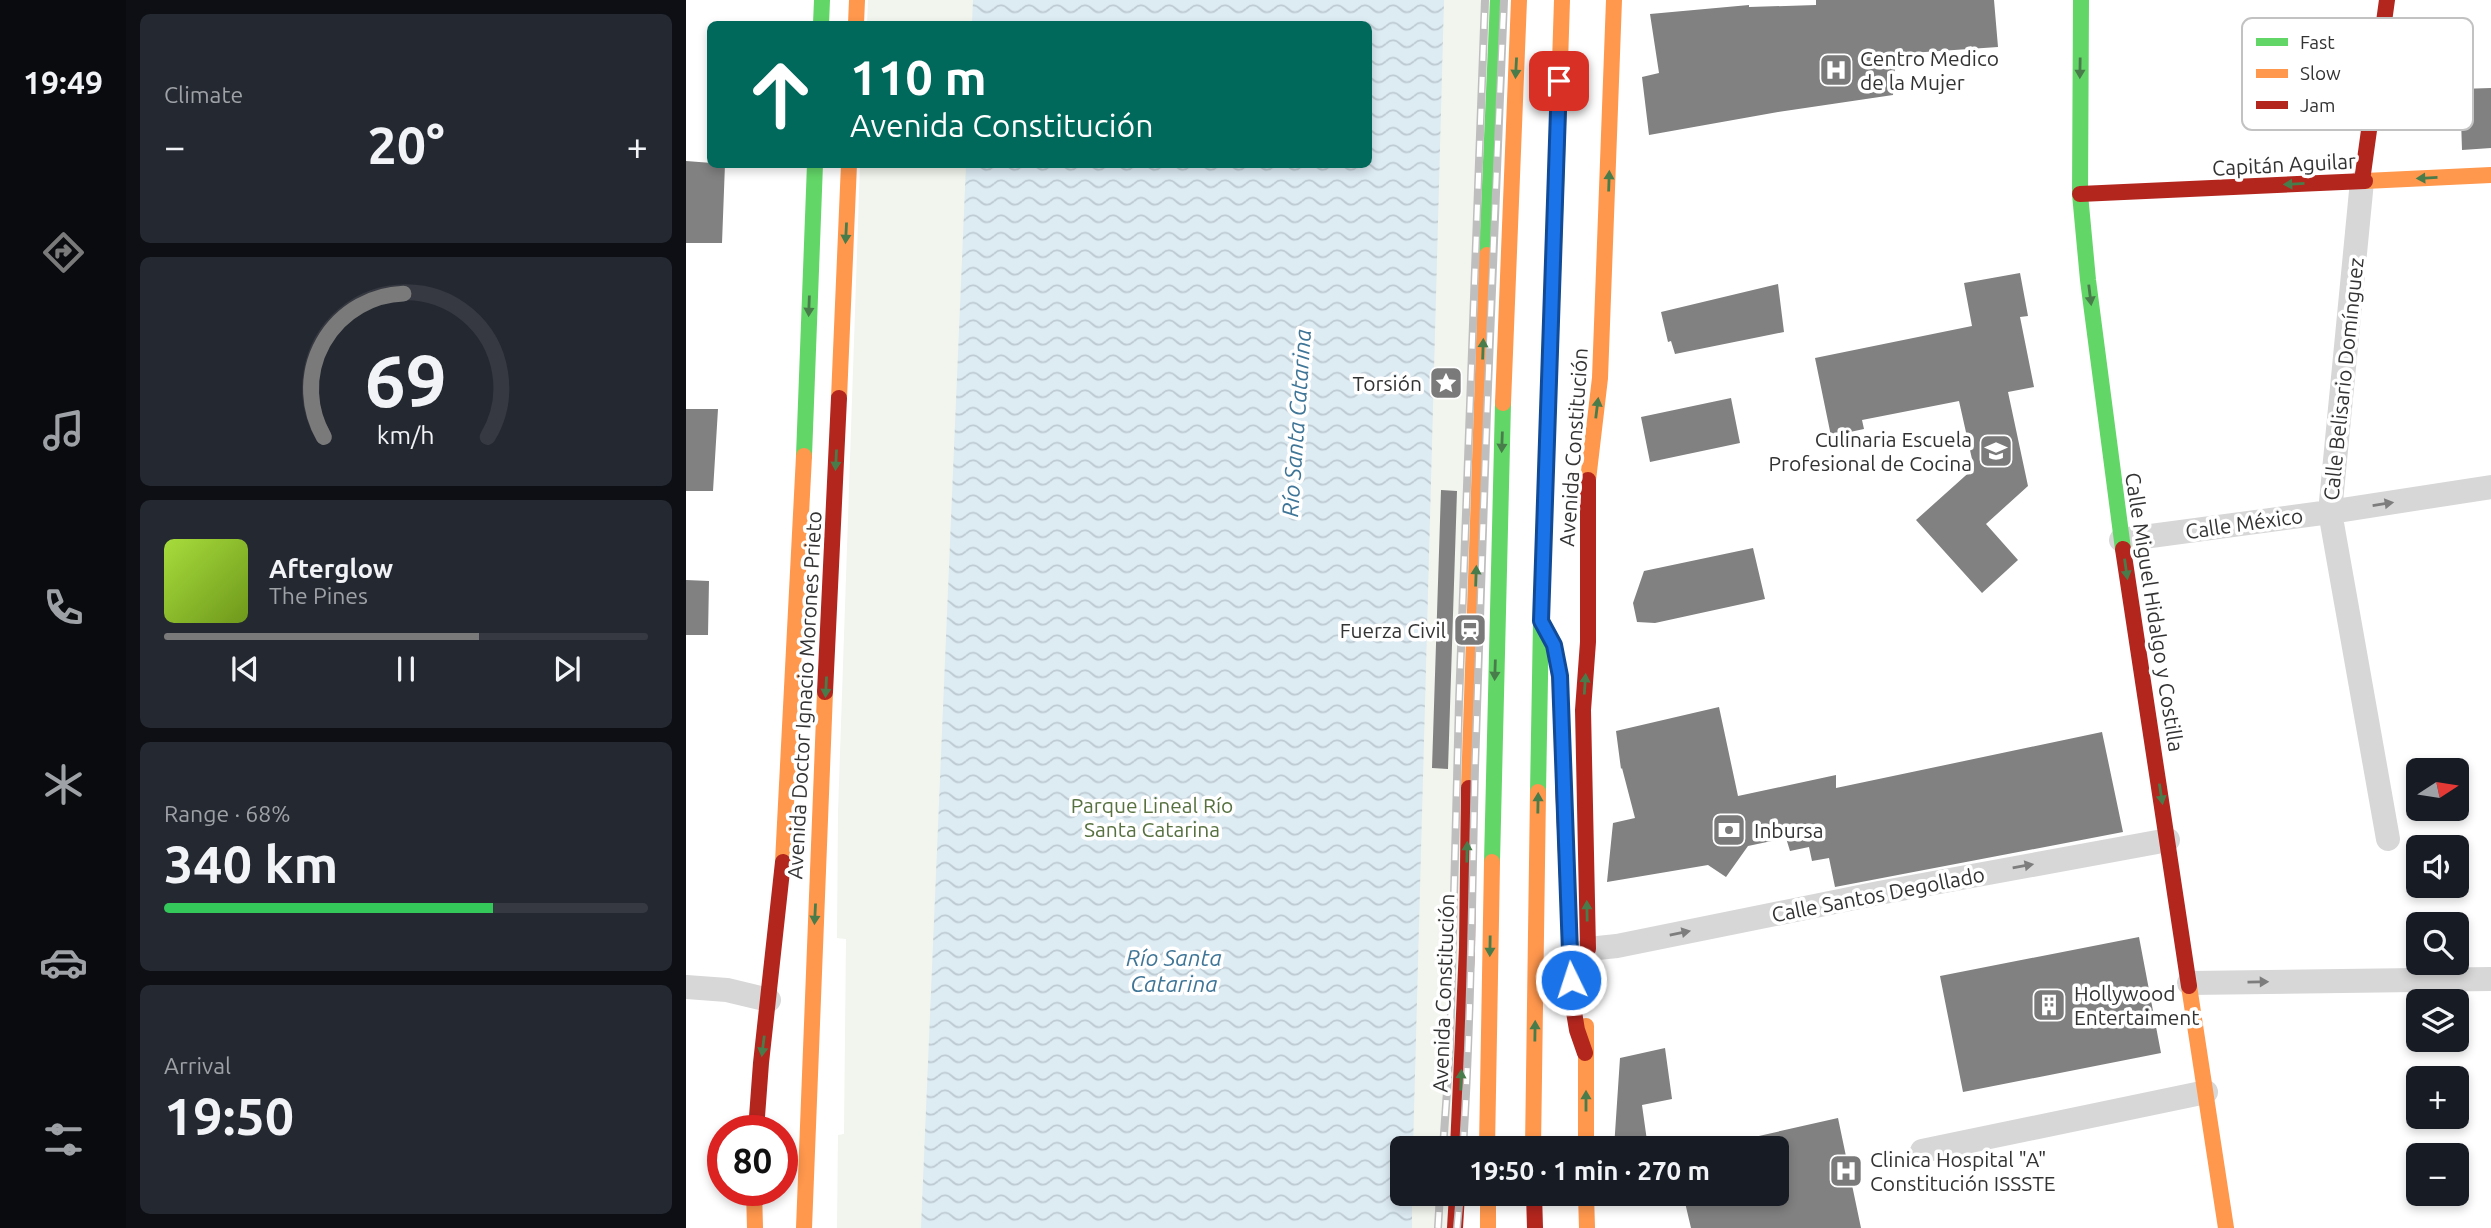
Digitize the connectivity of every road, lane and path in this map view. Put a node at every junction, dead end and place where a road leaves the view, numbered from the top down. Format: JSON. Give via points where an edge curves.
{"nodes":[{"id":1,"x":822,"y":0,"type":"edge"},
{"id":2,"x":857,"y":0,"type":"edge"},
{"id":3,"x":1498,"y":0,"type":"edge"},
{"id":4,"x":1519,"y":0,"type":"edge"},
{"id":5,"x":1562,"y":0,"type":"edge"},
{"id":6,"x":1614,"y":0,"type":"edge"},
{"id":7,"x":2081,"y":0,"type":"edge"},
{"id":8,"x":2387,"y":0,"type":"edge"},
{"id":9,"x":2385,"y":18,"type":"edge"},
{"id":10,"x":821,"y":21,"type":"edge"},
{"id":11,"x":856,"y":21,"type":"edge"},
{"id":12,"x":2369,"y":130,"type":"edge"},
{"id":13,"x":815,"y":168,"type":"edge"},
{"id":14,"x":849,"y":168,"type":"edge"},
{"id":15,"x":2491,"y":175,"type":"edge"},
{"id":16,"x":2362,"y":181,"type":"junction"},
{"id":17,"x":2080,"y":194,"type":"junction"},
{"id":18,"x":2491,"y":487,"type":"edge"},
{"id":19,"x":2330,"y":512,"type":"junction"},
{"id":20,"x":2121,"y":540,"type":"junction"},
{"id":21,"x":1541,"y":621,"type":"junction"},
{"id":22,"x":1558,"y":658,"type":"dead end"},
{"id":23,"x":1563,"y":769,"type":"dead end"},
{"id":24,"x":2388,"y":839,"type":"dead end"},
{"id":25,"x":2168,"y":840,"type":"junction"},
{"id":26,"x":1588,"y":955,"type":"joint"},
{"id":27,"x":2491,"y":979,"type":"edge"},
{"id":28,"x":2189,"y":983,"type":"junction"},
{"id":29,"x":686,"y":987,"type":"edge"},
{"id":30,"x":1587,"y":987,"type":"dead end"},
{"id":31,"x":768,"y":1000,"type":"junction"},
{"id":32,"x":1585,"y":1053,"type":"junction"},
{"id":33,"x":2206,"y":1092,"type":"junction"},
{"id":34,"x":756,"y":1115,"type":"edge"},
{"id":35,"x":1459,"y":1136,"type":"edge"},
{"id":36,"x":1487,"y":1136,"type":"edge"},
{"id":37,"x":1534,"y":1136,"type":"edge"},
{"id":38,"x":1586,"y":1136,"type":"edge"},
{"id":39,"x":1923,"y":1151,"type":"dead end"},
{"id":40,"x":754,"y":1206,"type":"edge"},
{"id":41,"x":1456,"y":1206,"type":"edge"},
{"id":42,"x":1488,"y":1206,"type":"edge"},
{"id":43,"x":1534,"y":1206,"type":"edge"},
{"id":44,"x":1586,"y":1206,"type":"edge"},
{"id":45,"x":755,"y":1228,"type":"edge"},
{"id":46,"x":804,"y":1228,"type":"edge"},
{"id":47,"x":1455,"y":1228,"type":"edge"},
{"id":48,"x":1488,"y":1228,"type":"edge"},
{"id":49,"x":1535,"y":1228,"type":"edge"},
{"id":50,"x":1587,"y":1228,"type":"edge"},
{"id":51,"x":2226,"y":1228,"type":"edge"}],
"edges":[{"from":1,"to":10,"type":"main road"},
{"from":2,"to":11,"type":"main road"},
{"from":35,"to":3,"type":"main road","name":"Avenida Constitución","one_way":true},
{"from":4,"to":36,"type":"main road","one_way":true,"via":[[1494,686]]},
{"from":5,"to":21,"type":"main road","name":"Avenida Constitución"},
{"from":26,"to":6,"type":"main road","name":"Avenida Constitución","one_way":true,"via":[[1583,710],[1588,642],[1587,490],[1600,378]]},
{"from":7,"to":17,"type":"main road","name":"Calle Miguel Hidalgo y Costilla","one_way":true},
{"from":8,"to":9,"type":"main road","name":"Calle Belisario Domínguez"},
{"from":12,"to":16,"type":"main road","name":"Calle Belisario Domínguez"},
{"from":13,"to":31,"type":"main road","name":"Avenida Doctor Ignacio Morones Prieto","one_way":true,"via":[[784,852]]},
{"from":14,"to":46,"type":"main road","name":"Avenida Doctor Ignacio Morones Prieto","one_way":true},
{"from":15,"to":16,"type":"main road","name":"Capitán Aguilar","one_way":true},
{"from":16,"to":17,"type":"main road","name":"Capitán Aguilar","one_way":true},
{"from":16,"to":19,"type":"street","name":"Calle Belisario Domínguez"},
{"from":17,"to":20,"type":"main road","name":"Calle Miguel Hidalgo y Costilla","one_way":true},
{"from":19,"to":18,"type":"street","name":"Calle México","one_way":true},
{"from":19,"to":20,"type":"street","name":"Calle México"},
{"from":19,"to":24,"type":"street","name":"Calle Belisario Domínguez"},
{"from":20,"to":25,"type":"main road","name":"Calle Miguel Hidalgo y Costilla","one_way":true},
{"from":21,"to":22,"type":"main road"},
{"from":37,"to":21,"type":"main road","name":"Avenida Constitución","one_way":true},
{"from":23,"to":32,"type":"main road","via":[[1572,1000]]},
{"from":26,"to":25,"type":"street","name":"Calle Santos Degollado","one_way":true,"via":[[1879,893]]},
{"from":25,"to":28,"type":"main road","name":"Calle Miguel Hidalgo y Costilla"},
{"from":28,"to":27,"type":"street","one_way":true},
{"from":28,"to":33,"type":"main road","name":"Calle Miguel Hidalgo y Costilla"},
{"from":29,"to":31,"type":"street"},
{"from":30,"to":32,"type":"main road"},
{"from":31,"to":34,"type":"main road","name":"Avenida Doctor Ignacio Morones Prieto","one_way":true},
{"from":38,"to":32,"type":"main road","one_way":true},
{"from":33,"to":39,"type":"street"},
{"from":33,"to":51,"type":"main road","name":"Calle Miguel Hidalgo y Costilla"},
{"from":40,"to":45,"type":"main road"},
{"from":41,"to":47,"type":"main road"},
{"from":42,"to":48,"type":"main road"},
{"from":43,"to":49,"type":"main road"},
{"from":44,"to":50,"type":"main road"}]}
